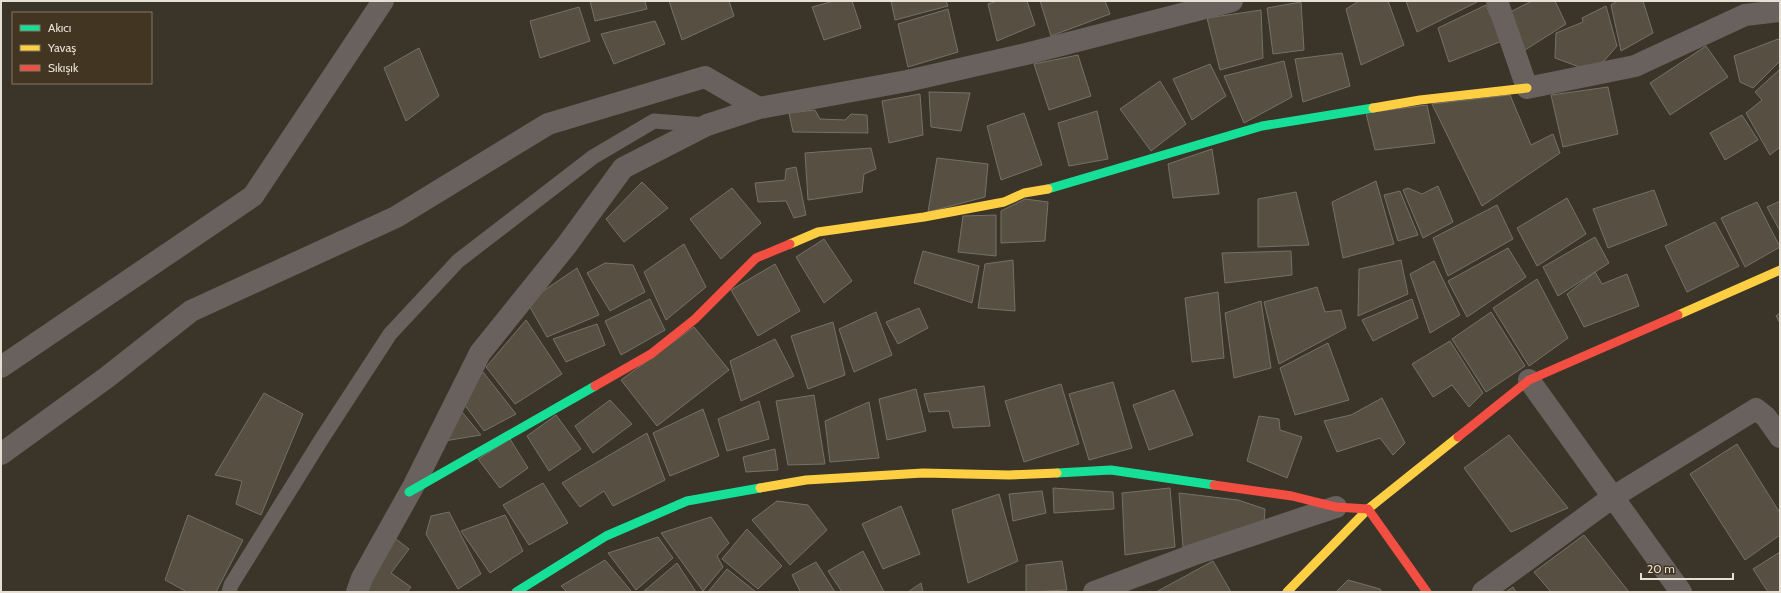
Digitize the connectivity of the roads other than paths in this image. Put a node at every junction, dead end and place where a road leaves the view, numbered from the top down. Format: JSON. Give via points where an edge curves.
{"nodes":[{"id":1,"x":383,"y":1,"type":"edge"},
{"id":2,"x":1232,"y":1,"type":"edge"},
{"id":3,"x":1497,"y":1,"type":"edge"},
{"id":4,"x":1780,"y":11,"type":"edge"},
{"id":5,"x":1527,"y":88,"type":"junction"},
{"id":6,"x":759,"y":108,"type":"junction"},
{"id":7,"x":707,"y":125,"type":"junction"},
{"id":8,"x":1780,"y":270,"type":"edge"},
{"id":9,"x":1,"y":367,"type":"edge"},
{"id":10,"x":1529,"y":380,"type":"junction"},
{"id":11,"x":1780,"y":437,"type":"edge"},
{"id":12,"x":1,"y":454,"type":"edge"},
{"id":13,"x":409,"y":492,"type":"junction"},
{"id":14,"x":1613,"y":497,"type":"junction"},
{"id":15,"x":1336,"y":507,"type":"junction"},
{"id":16,"x":1368,"y":509,"type":"junction"},
{"id":17,"x":229,"y":592,"type":"edge"},
{"id":18,"x":357,"y":592,"type":"edge"},
{"id":19,"x":516,"y":592,"type":"edge"},
{"id":20,"x":1094,"y":592,"type":"edge"},
{"id":21,"x":1287,"y":592,"type":"edge"},
{"id":22,"x":1427,"y":592,"type":"edge"},
{"id":23,"x":1483,"y":592,"type":"edge"},
{"id":24,"x":1681,"y":592,"type":"edge"}],
"edges":[{"from":1,"to":9,"type":"street","via":[[253,196]]},
{"from":2,"to":6,"type":"street","via":[[907,81]]},
{"from":3,"to":5,"type":"street"},
{"from":4,"to":5,"type":"street","via":[[1745,15],[1634,66]]},
{"from":5,"to":13,"type":"street","via":[[1420,100],[1262,126],[1055,188],[1024,193],[1004,202],[924,217],[818,232],[756,258],[695,319],[651,354]]},
{"from":6,"to":7,"type":"street"},
{"from":6,"to":12,"type":"street","via":[[705,77],[548,124],[396,217],[192,311],[106,378]]},
{"from":7,"to":13,"type":"street","via":[[623,168],[566,246],[480,353]]},
{"from":7,"to":17,"type":"lane","via":[[654,121],[593,157],[458,261],[390,334],[321,440]]},
{"from":8,"to":10,"type":"street"},
{"from":10,"to":14,"type":"street"},
{"from":10,"to":16,"type":"street"},
{"from":11,"to":14,"type":"street","via":[[1766,417],[1756,409]]},
{"from":13,"to":18,"type":"street","via":[[362,578]]},
{"from":14,"to":23,"type":"street"},
{"from":14,"to":24,"type":"street"},
{"from":15,"to":16,"type":"street"},
{"from":15,"to":19,"type":"street","via":[[1292,496],[1111,470],[1009,475],[923,473],[806,480],[687,501],[606,536]]},
{"from":15,"to":20,"type":"street","via":[[1198,553]]},
{"from":16,"to":21,"type":"street"},
{"from":16,"to":22,"type":"street"}]}
